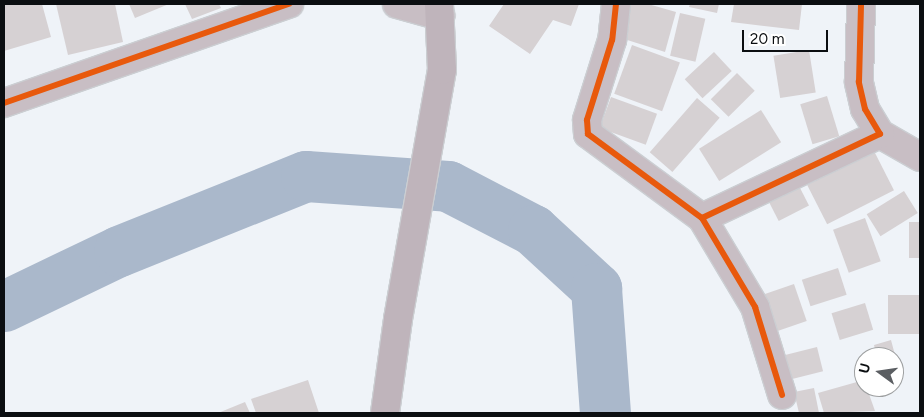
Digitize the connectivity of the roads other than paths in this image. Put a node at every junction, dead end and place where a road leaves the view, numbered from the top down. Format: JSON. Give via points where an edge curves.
{"nodes":[{"id":1,"x":290,"y":4,"type":"edge"},
{"id":2,"x":397,"y":4,"type":"edge"},
{"id":3,"x":616,"y":4,"type":"edge"},
{"id":4,"x":861,"y":4,"type":"edge"},
{"id":5,"x":439,"y":10,"type":"edge"},
{"id":6,"x":4,"y":104,"type":"edge"},
{"id":7,"x":880,"y":134,"type":"junction"},
{"id":8,"x":920,"y":157,"type":"edge"},
{"id":9,"x":702,"y":218,"type":"junction"},
{"id":10,"x":782,"y":395,"type":"dead end"},
{"id":11,"x":386,"y":413,"type":"edge"}],
"edges":[{"from":1,"to":6,"type":"street"},
{"from":2,"to":5,"type":"street"},
{"from":3,"to":9,"type":"street","via":[[612,40],[587,120],[588,134]]},
{"from":4,"to":7,"type":"street","via":[[859,82],[865,108]]},
{"from":5,"to":11,"type":"main road","via":[[442,70],[398,319]]},
{"from":7,"to":8,"type":"street"},
{"from":7,"to":9,"type":"street"},
{"from":9,"to":10,"type":"street","via":[[755,307]]}]}
